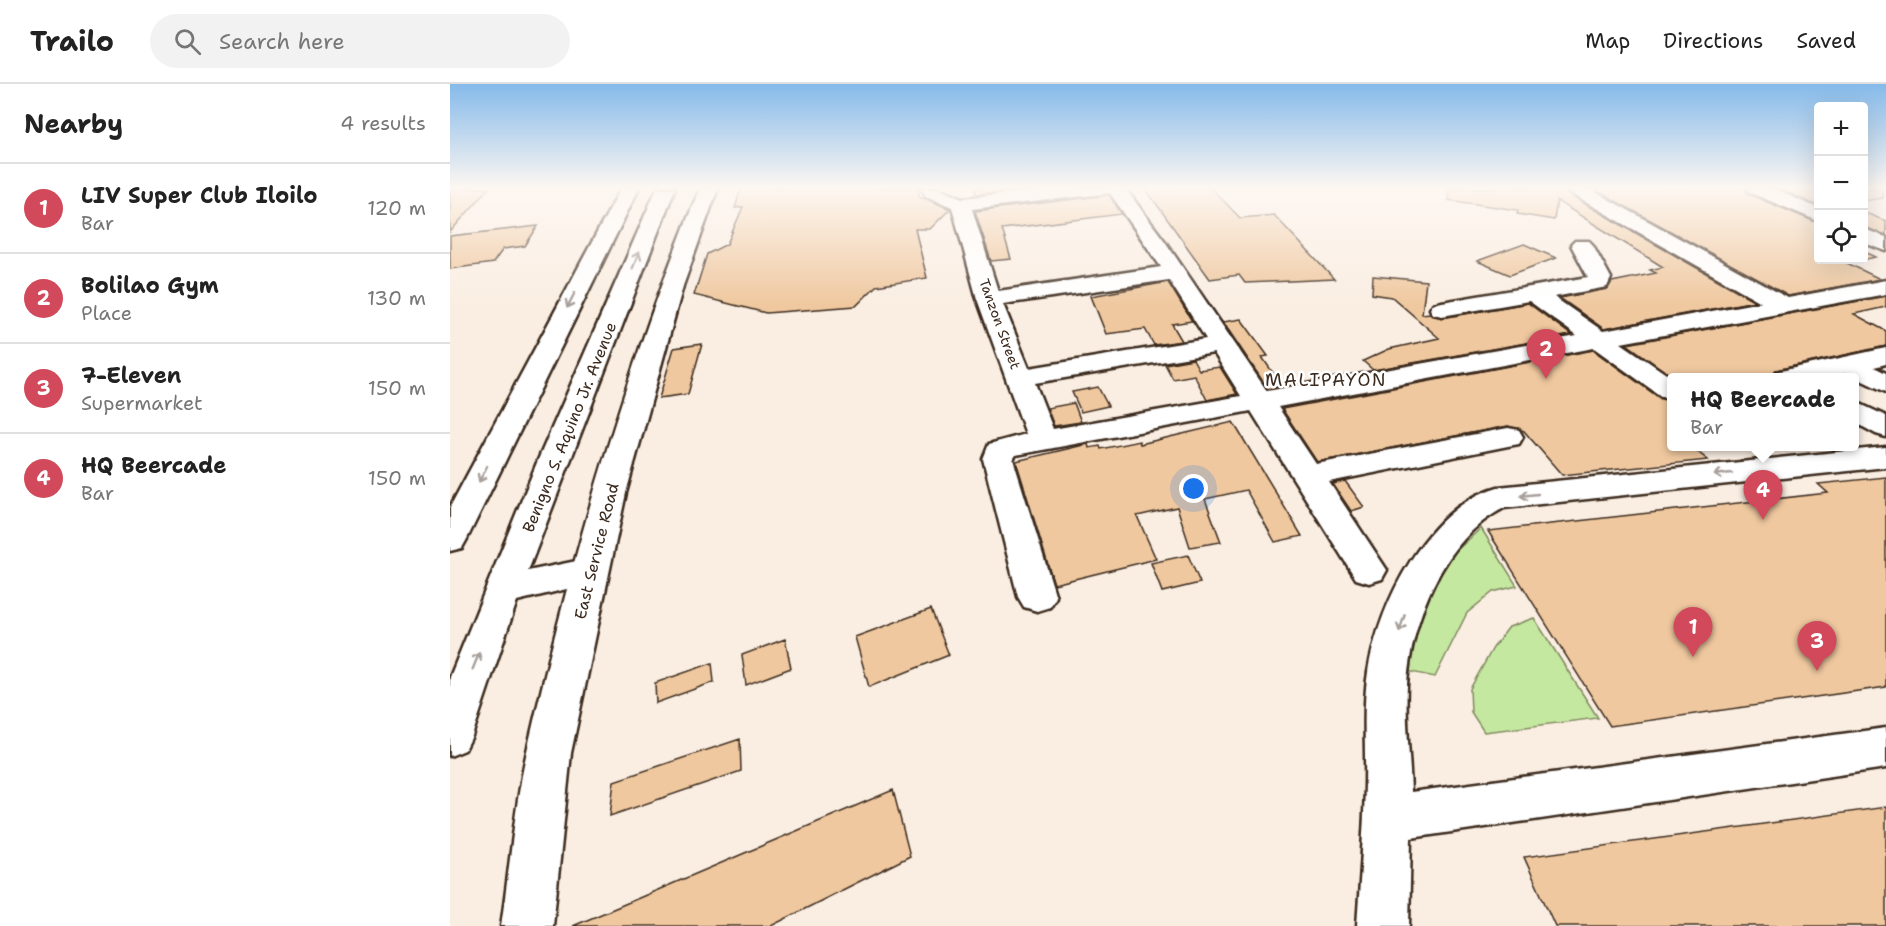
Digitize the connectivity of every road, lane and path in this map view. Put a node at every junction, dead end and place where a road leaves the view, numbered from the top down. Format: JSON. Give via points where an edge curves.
{"nodes":[{"id":1,"x":610,"y":227,"type":"edge"},
{"id":2,"x":650,"y":227,"type":"edge"},
{"id":3,"x":694,"y":227,"type":"edge"},
{"id":4,"x":968,"y":227,"type":"edge"},
{"id":5,"x":1143,"y":227,"type":"edge"},
{"id":6,"x":1645,"y":227,"type":"edge"},
{"id":7,"x":1868,"y":237,"type":"edge"},
{"id":8,"x":1582,"y":245,"type":"dead end"},
{"id":9,"x":1886,"y":245,"type":"edge"},
{"id":10,"x":1174,"y":272,"type":"junction"},
{"id":11,"x":1883,"y":290,"type":"edge"},
{"id":12,"x":1534,"y":294,"type":"junction"},
{"id":13,"x":989,"y":299,"type":"junction"},
{"id":14,"x":1785,"y":306,"type":"junction"},
{"id":15,"x":1442,"y":309,"type":"dead end"},
{"id":16,"x":1600,"y":340,"type":"junction"},
{"id":17,"x":1220,"y":344,"type":"junction"},
{"id":18,"x":1886,"y":356,"type":"edge"},
{"id":19,"x":1849,"y":364,"type":"junction"},
{"id":20,"x":1811,"y":373,"type":"edge"},
{"id":21,"x":1019,"y":378,"type":"junction"},
{"id":22,"x":1886,"y":384,"type":"edge"},
{"id":23,"x":1667,"y":388,"type":"edge"},
{"id":24,"x":1258,"y":400,"type":"junction"},
{"id":25,"x":1859,"y":412,"type":"edge"},
{"id":26,"x":1886,"y":428,"type":"edge"},
{"id":27,"x":1508,"y":437,"type":"dead end"},
{"id":28,"x":1043,"y":441,"type":"junction"},
{"id":29,"x":1886,"y":458,"type":"edge"},
{"id":30,"x":1307,"y":476,"type":"junction"},
{"id":31,"x":450,"y":539,"type":"edge"},
{"id":32,"x":1369,"y":570,"type":"dead end"},
{"id":33,"x":591,"y":571,"type":"junction"},
{"id":34,"x":504,"y":590,"type":"junction"},
{"id":35,"x":1037,"y":597,"type":"dead end"},
{"id":36,"x":450,"y":736,"type":"edge"},
{"id":37,"x":1886,"y":748,"type":"edge"},
{"id":38,"x":1388,"y":818,"type":"junction"},
{"id":39,"x":527,"y":926,"type":"edge"},
{"id":40,"x":1383,"y":926,"type":"edge"}],
"edges":[{"from":1,"to":31,"type":"main road","one_way":true},
{"from":34,"to":2,"type":"main road","name":"Benigno S. Aquino Jr. Avenue","one_way":true,"via":[[548,469]]},
{"from":3,"to":33,"type":"main road","name":"East Service Road","via":[[671,286]]},
{"from":4,"to":13,"type":"main road","name":"Tanzon Street"},
{"from":5,"to":10,"type":"main road"},
{"from":6,"to":14,"type":"main road"},
{"from":7,"to":9,"type":"main road"},
{"from":8,"to":12,"type":"main road","via":[[1599,282]]},
{"from":10,"to":13,"type":"main road"},
{"from":10,"to":17,"type":"main road"},
{"from":11,"to":14,"type":"main road"},
{"from":12,"to":15,"type":"main road"},
{"from":12,"to":16,"type":"main road"},
{"from":13,"to":21,"type":"main road","name":"Tanzon Street"},
{"from":14,"to":16,"type":"main road"},
{"from":16,"to":23,"type":"main road"},
{"from":16,"to":24,"type":"main road"},
{"from":17,"to":21,"type":"main road"},
{"from":17,"to":24,"type":"main road"},
{"from":18,"to":19,"type":"main road"},
{"from":19,"to":20,"type":"main road"},
{"from":19,"to":22,"type":"main road"},
{"from":21,"to":28,"type":"main road","name":"Tanzon Street"},
{"from":24,"to":28,"type":"main road"},
{"from":24,"to":30,"type":"main road"},
{"from":25,"to":26,"type":"main road"},
{"from":27,"to":30,"type":"main road"},
{"from":28,"to":35,"type":"main road","via":[[1008,447],[1000,451],[998,459]]},
{"from":29,"to":38,"type":"main road","one_way":true,"via":[[1498,498],[1468,513],[1417,581],[1391,657]]},
{"from":30,"to":32,"type":"main road"},
{"from":33,"to":34,"type":"main road"},
{"from":33,"to":39,"type":"main road","name":"East Service Road","via":[[549,753]]},
{"from":36,"to":34,"type":"main road","name":"Benigno S. Aquino Jr. Avenue","one_way":true},
{"from":37,"to":38,"type":"main road"},
{"from":38,"to":40,"type":"main road"}]}
